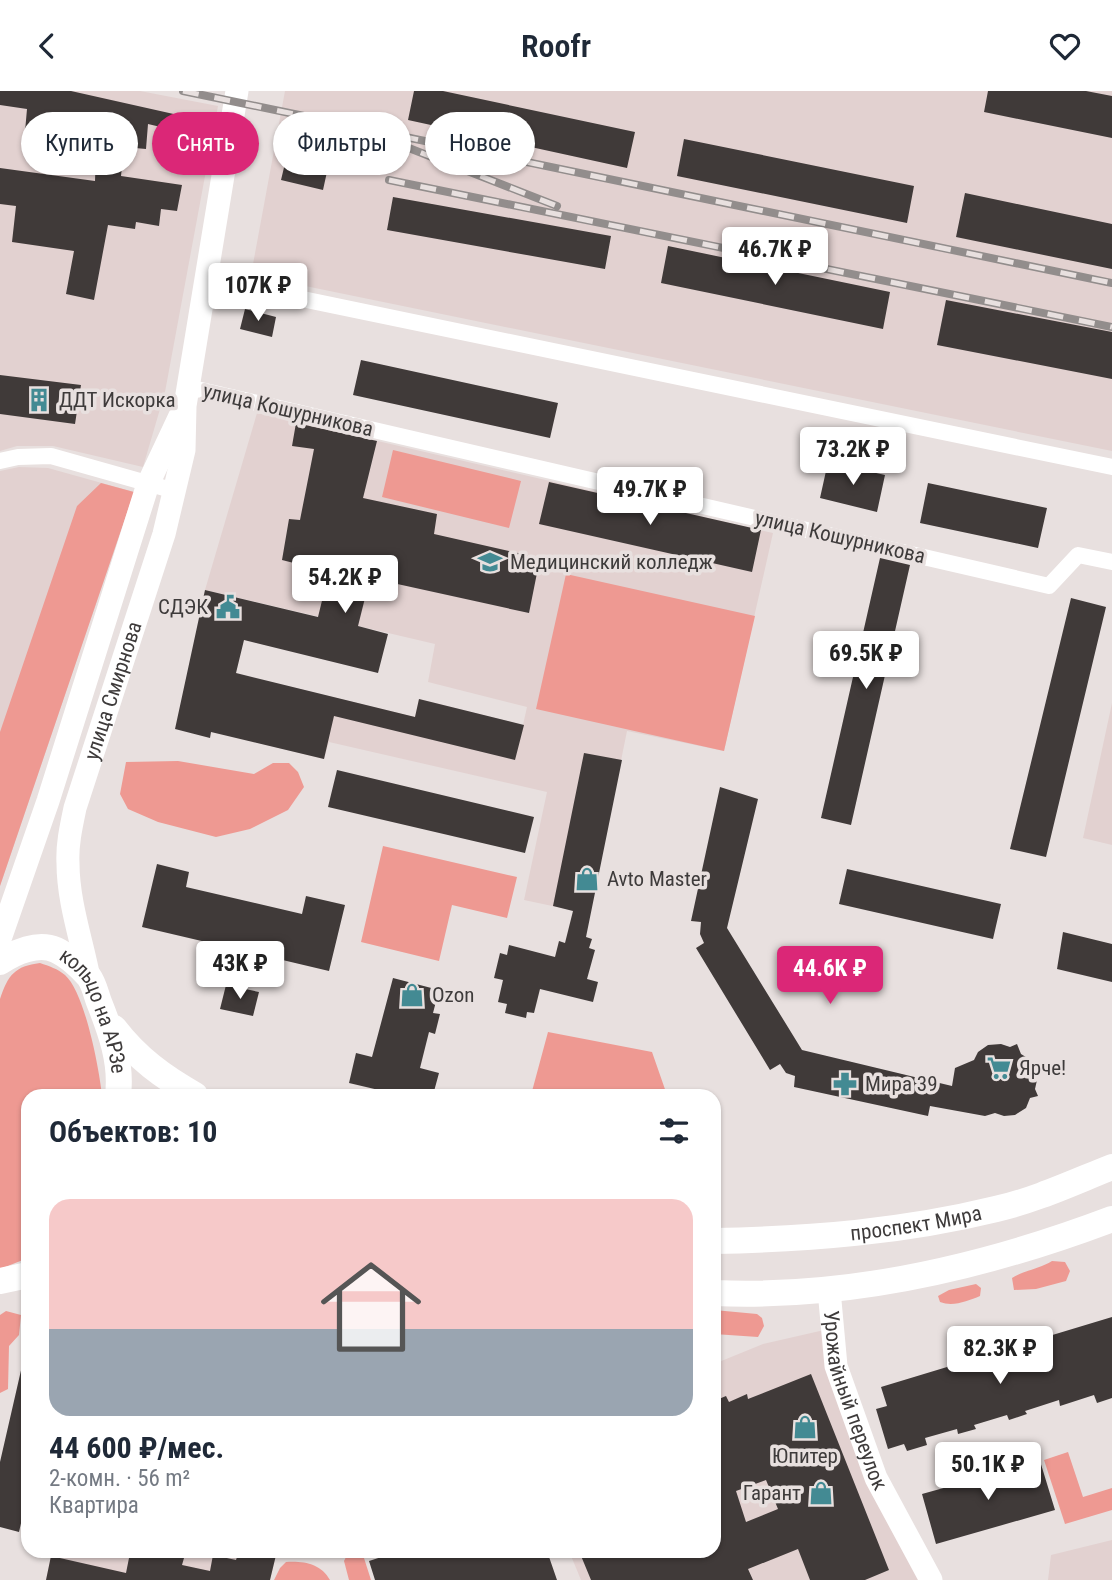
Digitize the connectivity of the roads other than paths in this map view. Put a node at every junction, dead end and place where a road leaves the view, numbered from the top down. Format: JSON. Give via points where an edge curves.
{"nodes":[{"id":1,"x":237,"y":91,"type":"edge"},
{"id":2,"x":206,"y":279,"type":"junction"},
{"id":3,"x":186,"y":396,"type":"junction"},
{"id":4,"x":0,"y":461,"type":"edge"},
{"id":5,"x":1112,"y":467,"type":"edge"},
{"id":6,"x":148,"y":484,"type":"junction"},
{"id":7,"x":175,"y":491,"type":"junction"},
{"id":8,"x":1112,"y":562,"type":"edge"},
{"id":9,"x":0,"y":939,"type":"edge"},
{"id":10,"x":0,"y":962,"type":"edge"},
{"id":11,"x":89,"y":978,"type":"junction"},
{"id":12,"x":106,"y":1019,"type":"junction"},
{"id":13,"x":119,"y":1089,"type":"edge"},
{"id":14,"x":186,"y":1089,"type":"edge"},
{"id":15,"x":1112,"y":1167,"type":"edge"},
{"id":16,"x":1112,"y":1219,"type":"edge"},
{"id":17,"x":721,"y":1241,"type":"edge"},
{"id":18,"x":829,"y":1290,"type":"junction"},
{"id":19,"x":721,"y":1293,"type":"edge"},
{"id":20,"x":931,"y":1580,"type":"edge"}],
"edges":[{"from":1,"to":2,"type":"main road","name":"улица Смирнова"},
{"from":2,"to":3,"type":"main road","name":"улица Смирнова"},
{"from":2,"to":5,"type":"street"},
{"from":3,"to":6,"type":"main road","name":"улица Смирнова"},
{"from":3,"to":7,"type":"main road","name":"улица Смирнова","via":[[184,450]]},
{"from":3,"to":8,"type":"street","name":"улица Кошурникова","via":[[1049,586],[1078,555]]},
{"from":4,"to":6,"type":"street","via":[[51,457]]},
{"from":6,"to":7,"type":"street"},
{"from":6,"to":9,"type":"main road","name":"улица Смирнова"},
{"from":7,"to":11,"type":"main road","name":"улица Смирнова","via":[[69,839],[70,890]]},
{"from":10,"to":11,"type":"main road","name":"кольцо на АРЗе","via":[[34,947],[54,949]]},
{"from":11,"to":12,"type":"main road","name":"кольцо на АРЗе"},
{"from":12,"to":13,"type":"main road","name":"кольцо на АРЗе","via":[[117,1055]]},
{"from":12,"to":14,"type":"main road","via":[[145,1062]]},
{"from":15,"to":17,"type":"main road","name":"проспект Мира","via":[[996,1209],[866,1234]]},
{"from":16,"to":18,"type":"main road","via":[[972,1265]]},
{"from":18,"to":19,"type":"main road"},
{"from":18,"to":20,"type":"main road","name":"Урожайный переулок","via":[[840,1379],[876,1478]]}]}
